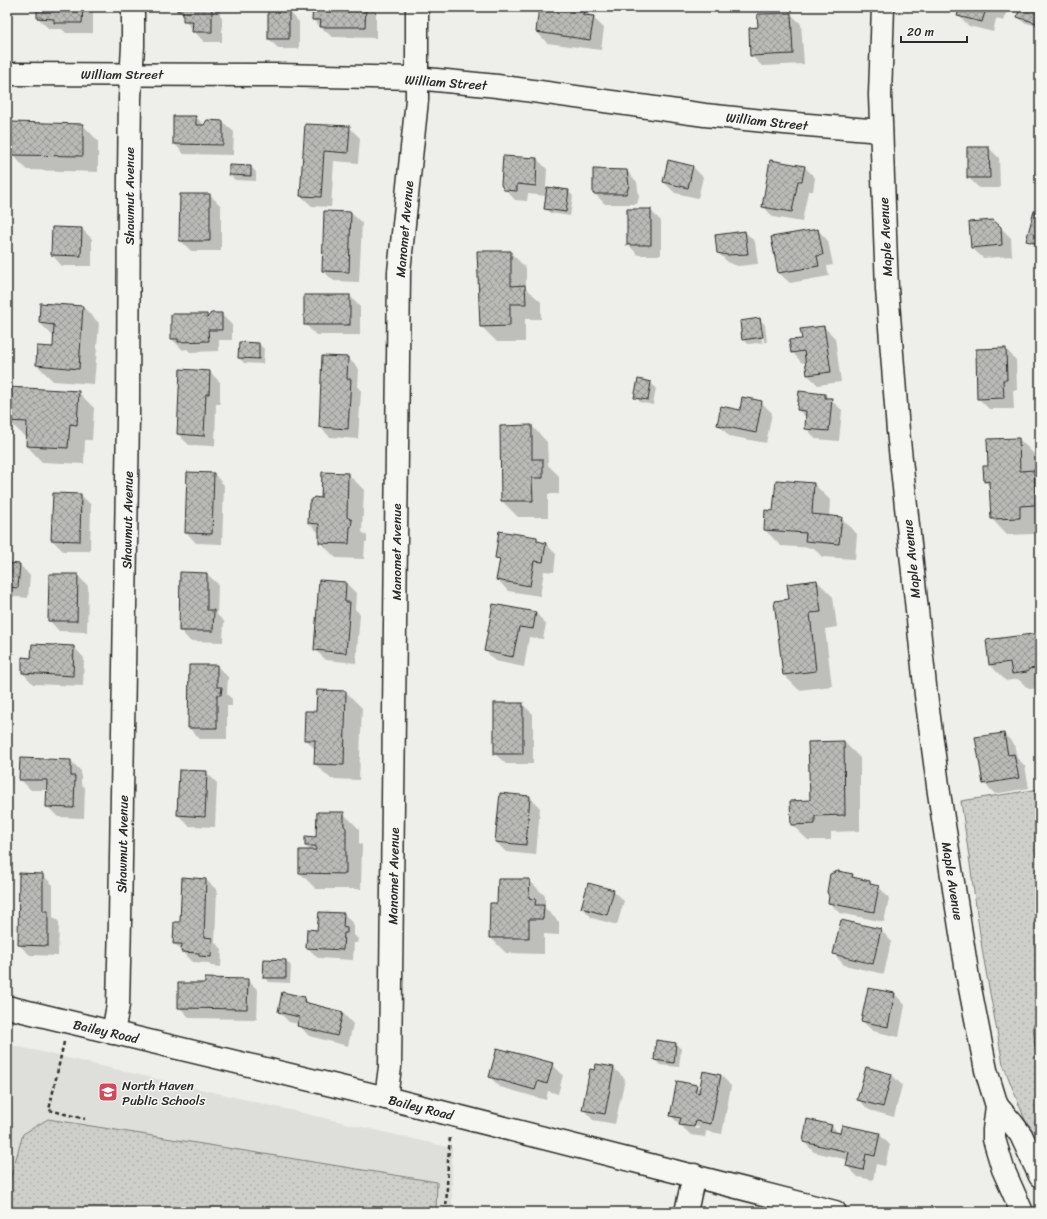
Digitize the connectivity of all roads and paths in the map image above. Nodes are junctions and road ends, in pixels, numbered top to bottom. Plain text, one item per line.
1 (133, 7) edge
2 (417, 7) edge
3 (883, 7) edge
4 (7, 74) edge
5 (131, 74) junction
6 (416, 78) junction
7 (881, 131) junction
8 (7, 1007) edge
9 (69, 1022) junction
10 (113, 1033) junction
11 (386, 1098) junction
12 (997, 1106) junction
13 (452, 1115) junction
14 (85, 1119) dead end
15 (694, 1176) junction
16 (1040, 1176) edge
17 (446, 1212) edge
18 (686, 1212) edge
19 (834, 1212) edge
20 (1022, 1212) edge

1 - 5 street, Shawmut Avenue
2 - 6 street, Manomet Avenue
3 - 7 street, Maple Avenue
4 - 5 street, William Street
5 - 6 street, William Street
5 - 10 street, Shawmut Avenue
6 - 7 street, William Street
6 - 11 street, Manomet Avenue
7 - 12 street, Maple Avenue
8 - 9 street, Bailey Road
9 - 10 street, Bailey Road
9 - 14 path
10 - 11 street, Bailey Road
11 - 13 street, Bailey Road
12 - 16 street, Maple Avenue
12 - 20 street, Maple Avenue
13 - 15 street, Bailey Road
13 - 17 path
15 - 18 street
15 - 19 street, Bailey Road

